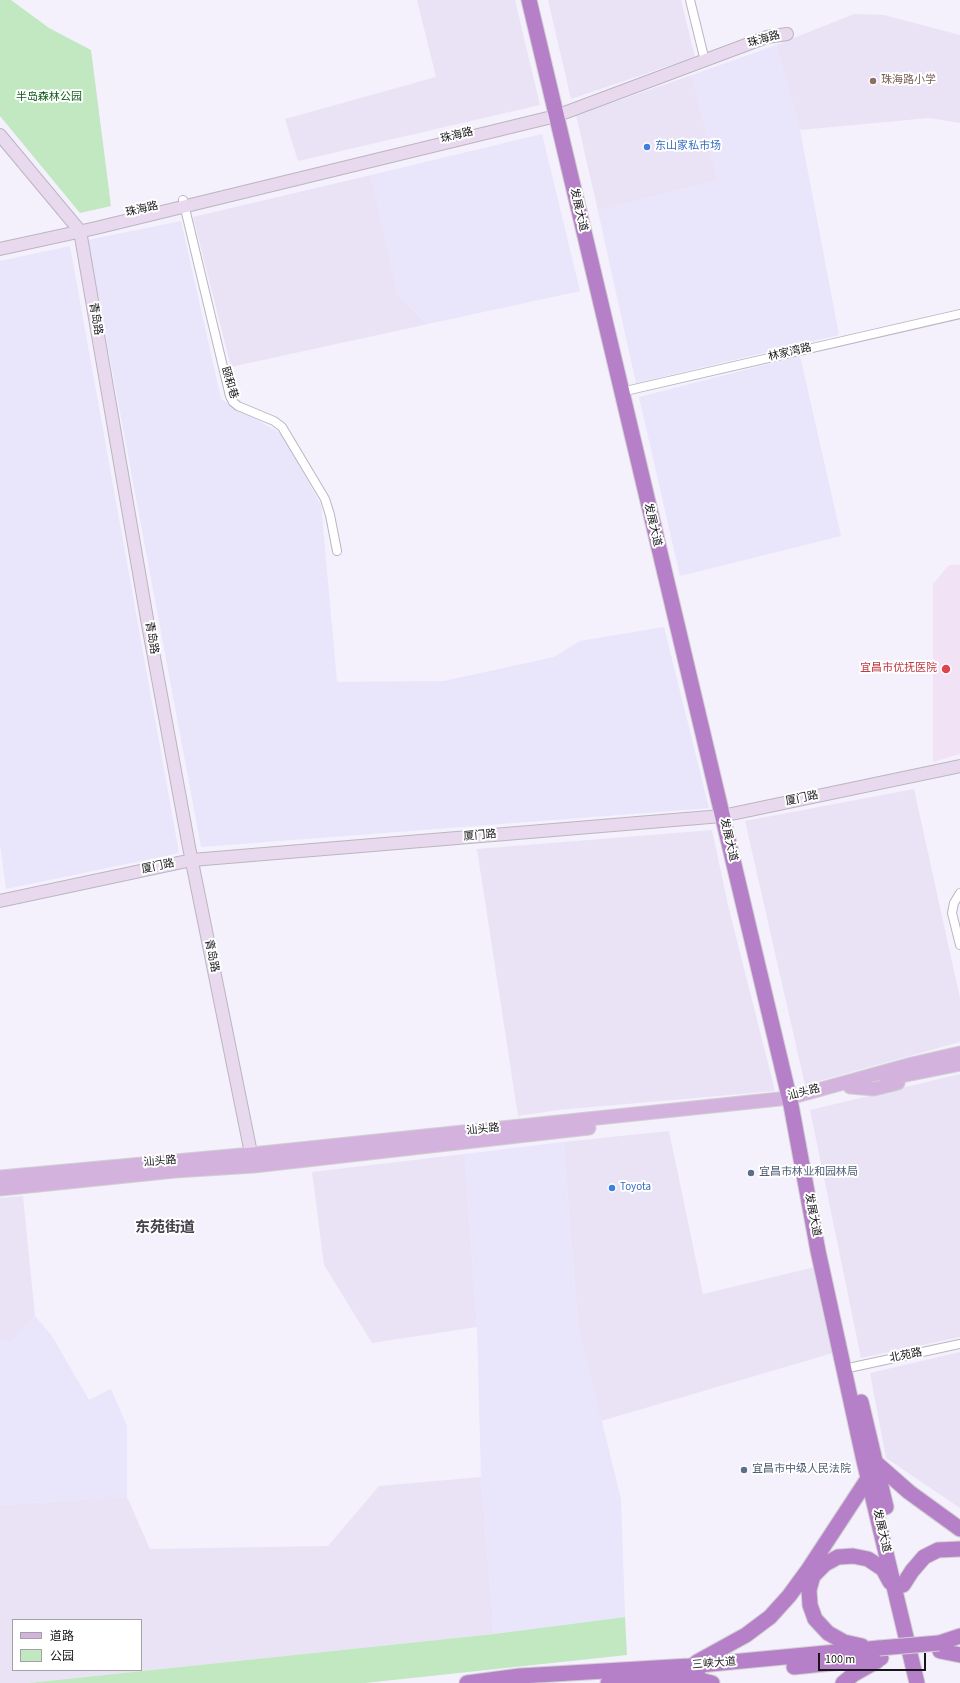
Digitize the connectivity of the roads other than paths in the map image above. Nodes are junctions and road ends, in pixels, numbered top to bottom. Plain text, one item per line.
1 (529, 0) edge
2 (537, 0) edge
3 (690, 0) edge
4 (704, 60) junction
5 (560, 113) junction
6 (0, 135) edge
7 (183, 203) junction
8 (77, 228) junction
9 (0, 241) edge
10 (0, 249) edge
11 (960, 314) edge
12 (625, 392) junction
13 (337, 552) dead end
14 (960, 766) edge
15 (726, 815) junction
16 (192, 860) junction
17 (960, 893) edge
18 (0, 901) edge
19 (960, 944) edge
20 (960, 1053) edge
21 (960, 1064) edge
22 (960, 1071) edge
23 (850, 1087) junction
24 (795, 1100) junction
25 (253, 1160) junction
26 (0, 1177) edge
27 (0, 1189) edge
28 (960, 1344) edge
29 (853, 1367) junction
30 (876, 1463) junction
31 (868, 1477) junction
32 (960, 1529) edge
33 (960, 1549) edge
34 (899, 1588) junction
35 (960, 1636) edge
36 (960, 1641) edge
37 (940, 1647) junction
38 (960, 1650) edge
39 (878, 1652) junction
40 (960, 1655) edge
41 (688, 1671) junction
42 (467, 1683) edge
43 (608, 1683) edge
44 (712, 1683) edge
45 (843, 1683) edge
46 (917, 1683) edge
47 (925, 1683) edge

1 - 5 highway, 发展大道
2 - 5 highway, 发展大道
3 - 4 street
4 - 4 street, 珠海路
4 - 5 street, 珠海路
5 - 7 street, 珠海路
5 - 12 highway, 发展大道
6 - 8 street
7 - 8 street, 珠海路
7 - 13 street, 颐和巷
8 - 9 street, 珠海路
8 - 10 street, 珠海路
8 - 16 street, 青岛路
11 - 12 street, 林家湾路
12 - 15 highway, 发展大道
14 - 15 street, 厦门路
15 - 16 street, 厦门路
15 - 24 highway, 发展大道
16 - 18 street, 厦门路
16 - 25 street, 青岛路
17 - 19 street
20 - 24 main road, 汕头路
21 - 23 main road, 汕头路
22 - 23 main road
23 - 24 main road, 汕头路
24 - 25 main road, 汕头路
24 - 29 highway, 发展大道
24 - 31 highway, 发展大道
25 - 26 main road, 汕头路
25 - 27 main road, 汕头路
28 - 29 street, 北苑路
29 - 30 highway, 发展大道
30 - 32 highway
30 - 34 highway, 发展大道
31 - 34 highway, 发展大道
31 - 41 highway
33 - 34 highway
34 - 39 highway
34 - 46 highway, 发展大道
34 - 47 highway, 发展大道
35 - 37 highway
36 - 37 highway, 三峡大道
37 - 38 highway, 三峡大道
37 - 39 highway, 三峡大道
37 - 40 highway
39 - 41 highway, 三峡大道
39 - 45 highway
41 - 42 highway, 三峡大道
41 - 43 highway, 三峡大道
41 - 44 highway

